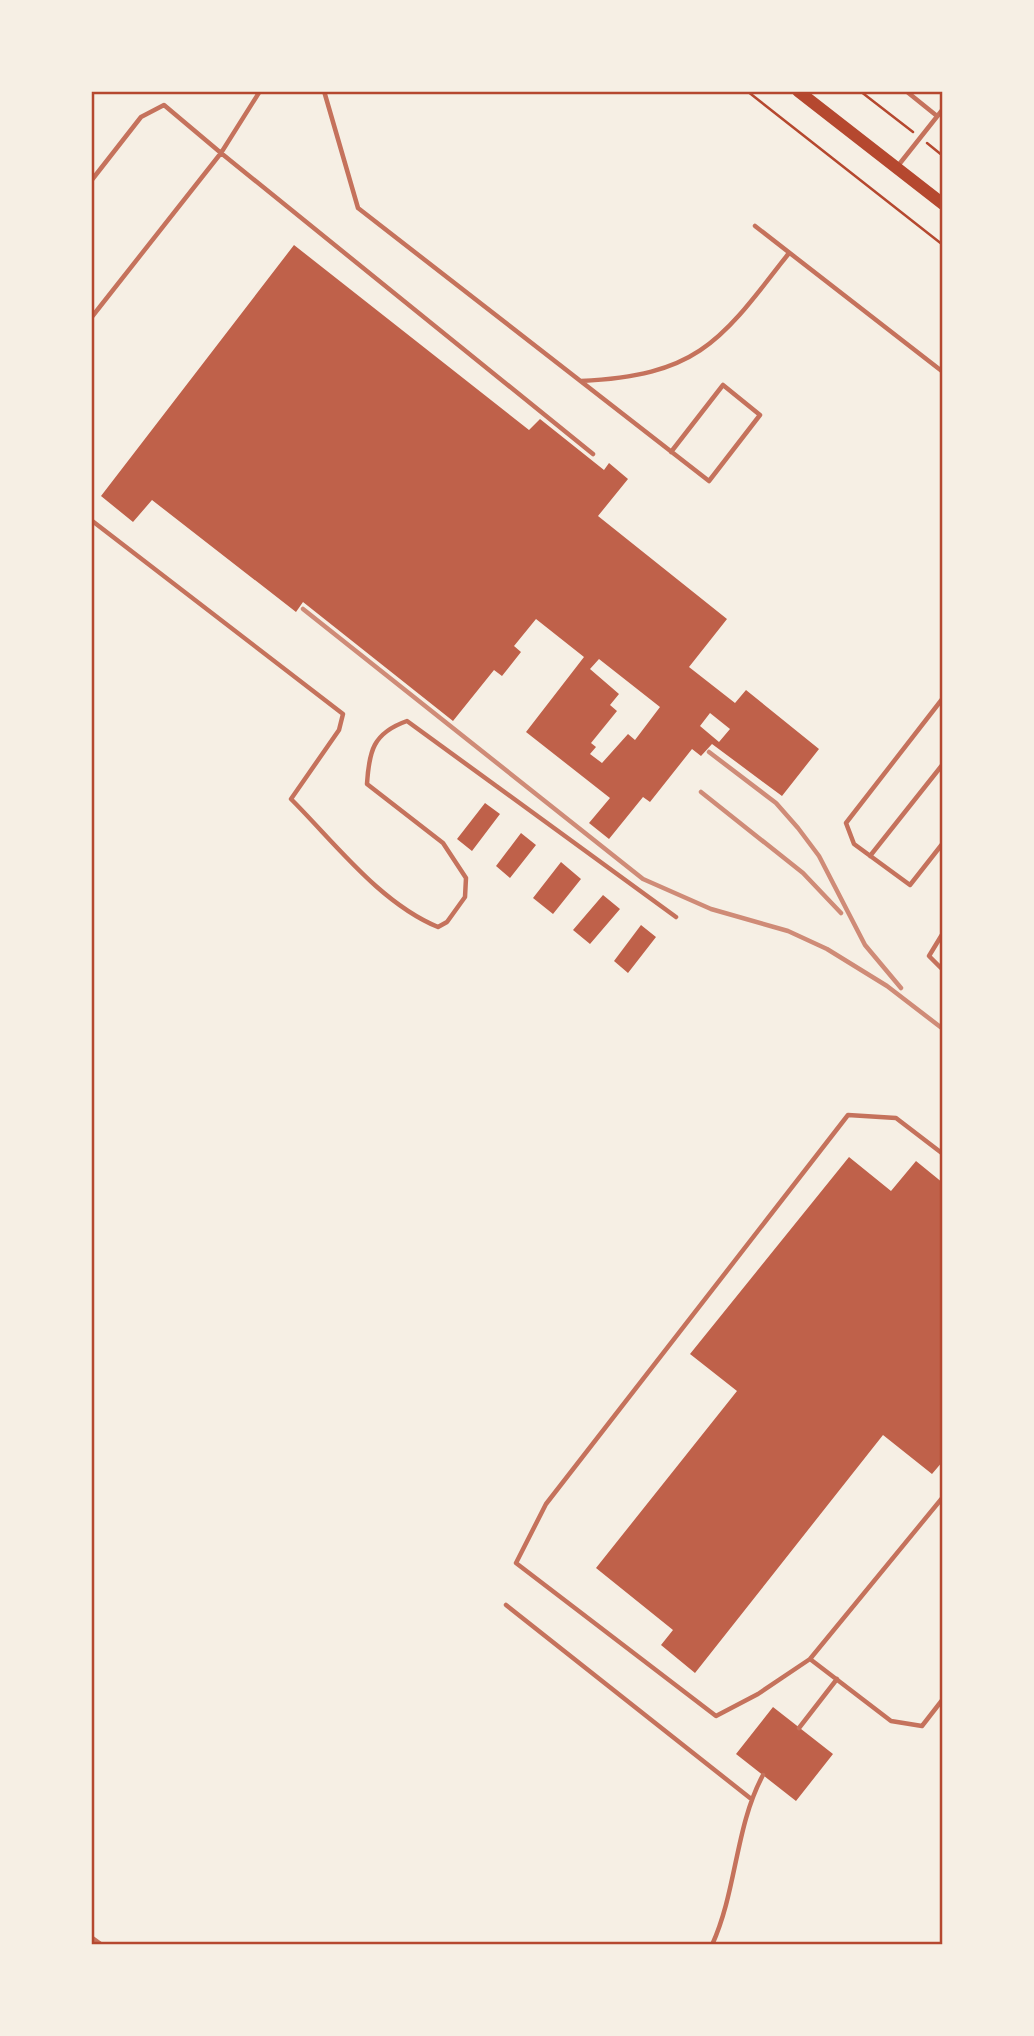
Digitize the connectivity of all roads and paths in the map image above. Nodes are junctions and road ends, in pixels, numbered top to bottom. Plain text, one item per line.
1 (260, 91) edge
2 (324, 91) edge
3 (747, 91) edge
4 (798, 91) edge
5 (860, 91) edge
6 (906, 91) edge
7 (943, 109) edge
8 (937, 117) junction
9 (919, 137) junction
10 (221, 153) junction
11 (943, 156) edge
12 (896, 168) junction
13 (91, 181) edge
14 (943, 204) edge
15 (755, 226) dead end
16 (943, 245) edge
17 (789, 253) junction
18 (91, 318) edge
19 (943, 372) edge
20 (580, 381) junction
21 (671, 452) junction
22 (593, 454) dead end
23 (91, 520) edge
24 (943, 698) edge
25 (943, 764) edge
26 (943, 843) edge
27 (870, 856) junction
28 (676, 917) dead end
29 (943, 933) edge
30 (943, 970) edge
31 (943, 1154) edge
32 (943, 1497) edge
33 (506, 1605) dead end
34 (810, 1658) junction
35 (837, 1679) junction
36 (943, 1699) edge
37 (799, 1728) dead end
38 (763, 1775) dead end
39 (750, 1798) junction
40 (91, 1937) edge
41 (102, 1945) edge
42 (712, 1945) edge

1 - 10 lane
2 - 20 lane
3 - 16 path
4 - 12 main road
5 - 9 path
6 - 8 lane
7 - 8 lane
8 - 9 lane
9 - 11 path
9 - 12 lane
10 - 13 lane
10 - 18 lane
10 - 22 lane
12 - 14 main road
15 - 17 lane
17 - 19 lane
17 - 20 lane
20 - 21 lane
21 - 21 lane
23 - 28 lane
24 - 27 lane
25 - 27 lane
26 - 27 lane
29 - 30 lane
31 - 34 lane
32 - 34 lane
33 - 39 lane
34 - 35 lane
35 - 36 lane
35 - 37 lane
38 - 39 lane
39 - 42 lane
40 - 41 lane

